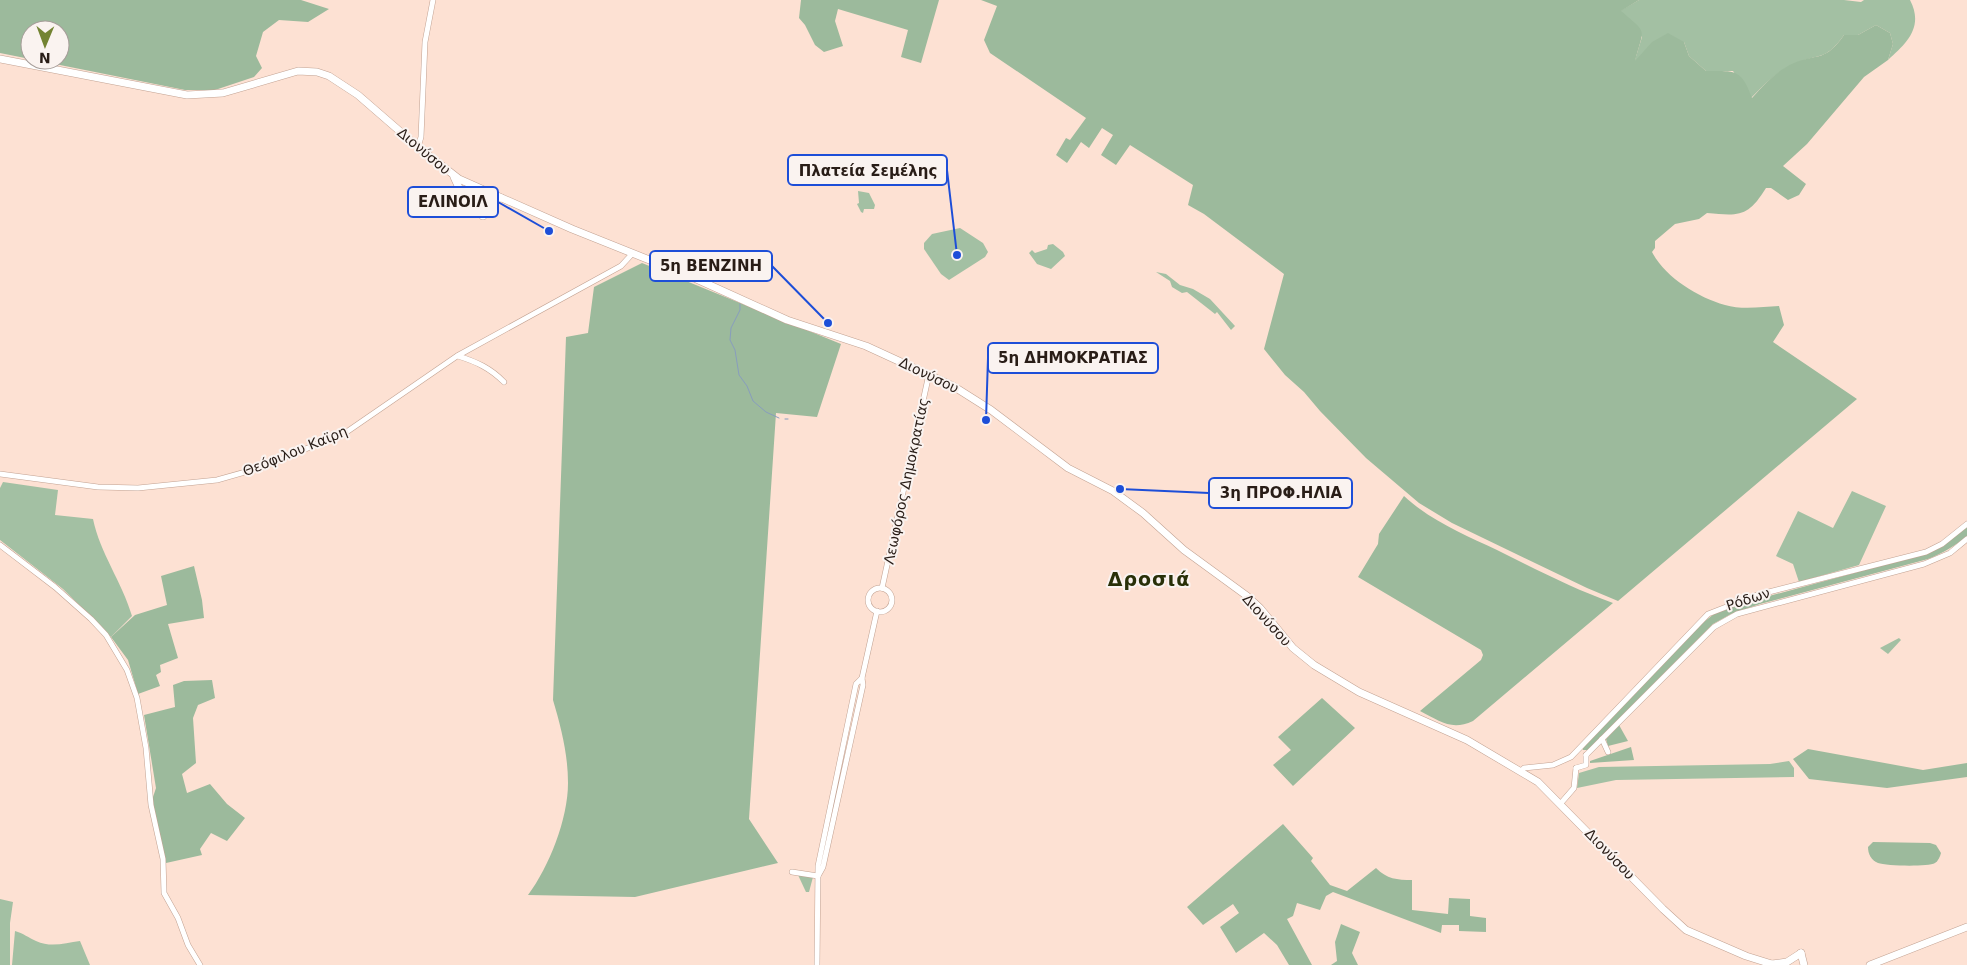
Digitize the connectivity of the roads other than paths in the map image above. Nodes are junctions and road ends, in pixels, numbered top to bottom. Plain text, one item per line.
1 (433, 0) edge
2 (0, 59) edge
3 (418, 147) junction
4 (454, 177) junction
5 (461, 192) dead end
6 (501, 198) junction
7 (483, 216) dead end
8 (632, 254) junction
9 (457, 356) junction
10 (929, 374) junction
11 (504, 382) dead end
12 (0, 474) edge
13 (1967, 524) edge
14 (1967, 540) edge
15 (0, 545) edge
16 (882, 588) junction
17 (877, 611) junction
18 (1602, 739) junction
19 (1576, 752) junction
20 (1608, 752) dead end
21 (1586, 755) junction
22 (1571, 757) junction
23 (1576, 768) junction
24 (1521, 771) junction
25 (1561, 803) junction
26 (792, 872) dead end
27 (818, 876) junction
28 (1967, 927) edge
29 (1759, 963) edge
30 (1773, 964) edge
31 (200, 965) edge
32 (817, 965) edge
33 (1804, 965) edge
34 (1870, 965) edge

1 - 3 street
2 - 3 main road, Διονύσου
3 - 4 main road, Διονύσου
4 - 5 main road
4 - 6 main road, Διονύσου
6 - 7 main road
6 - 8 main road, Διονύσου
8 - 9 street, Θεόφιλου Καϊρη
8 - 10 main road, Διονύσου
9 - 11 street
9 - 12 street, Θεόφιλου Καϊρη
10 - 16 street, Λεωφόρος Δημοκρατίας
10 - 24 main road, Διονύσου
13 - 19 street, Ρόδων
14 - 18 street, Ρόδων
15 - 31 street
16 - 17 street
16 - 17 street
17 - 27 street
18 - 20 street
18 - 21 street, Ρόδων
19 - 21 street
19 - 22 street
21 - 23 street
22 - 23 street
22 - 24 street
23 - 25 street
24 - 25 main road, Διονύσου
25 - 29 main road, Διονύσου
26 - 27 street
27 - 32 street
28 - 34 main road
29 - 30 main road
30 - 33 main road

